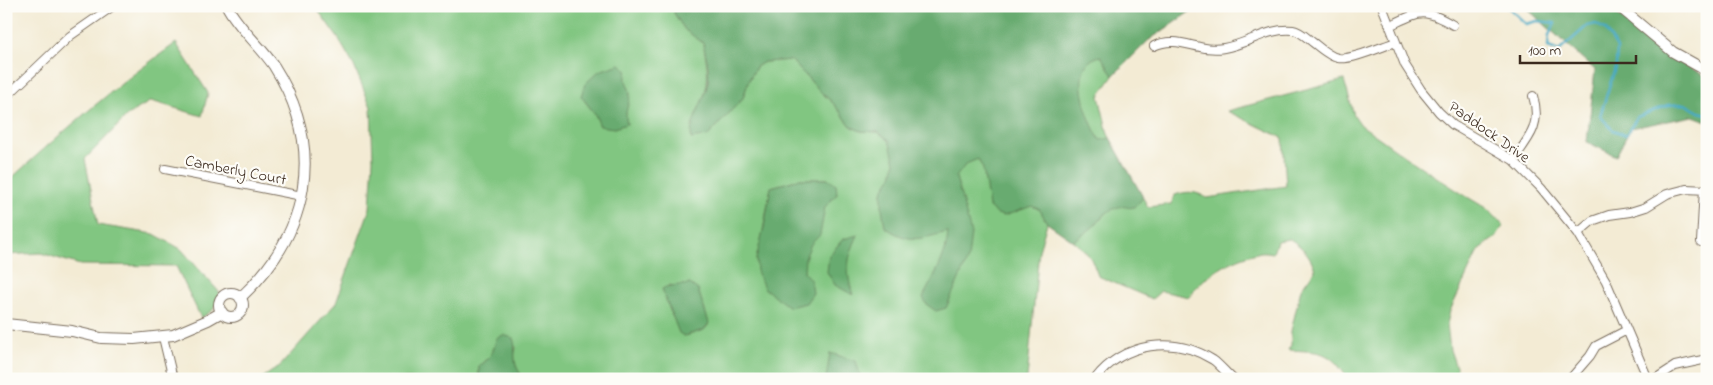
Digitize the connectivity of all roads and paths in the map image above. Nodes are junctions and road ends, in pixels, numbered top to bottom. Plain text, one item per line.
1 (113, 6) edge
2 (227, 6) edge
3 (1382, 6) edge
4 (1616, 6) edge
5 (1391, 25) junction
6 (1453, 25) dead end
7 (1396, 42) junction
8 (1154, 46) dead end
9 (1707, 71) edge
10 (1533, 96) dead end
11 (6, 97) edge
12 (1512, 160) junction
13 (165, 169) dead end
14 (1705, 189) edge
15 (302, 196) junction
16 (1578, 232) junction
17 (1700, 242) dead end
18 (240, 298) junction
19 (222, 312) junction
20 (6, 324) edge
21 (1627, 330) junction
22 (164, 337) junction
23 (1707, 358) edge
24 (173, 379) edge
25 (1095, 379) edge
26 (1233, 379) edge
27 (1570, 379) edge
28 (1648, 379) edge
29 (1655, 379) edge

1 - 11 street
2 - 15 street
3 - 5 street, Paddock Drive
4 - 9 street
5 - 6 street
5 - 7 street, Paddock Drive
7 - 8 street
7 - 12 street, Paddock Drive
10 - 12 street
12 - 16 street, Paddock Drive
13 - 15 street, Camberly Court
14 - 16 street
14 - 17 street
15 - 18 street
16 - 21 street, Paddock Drive
18 - 19 street
18 - 19 street
19 - 22 street
20 - 22 street
21 - 27 street
21 - 28 street, Paddock Drive
22 - 24 street
23 - 29 street
25 - 26 street

